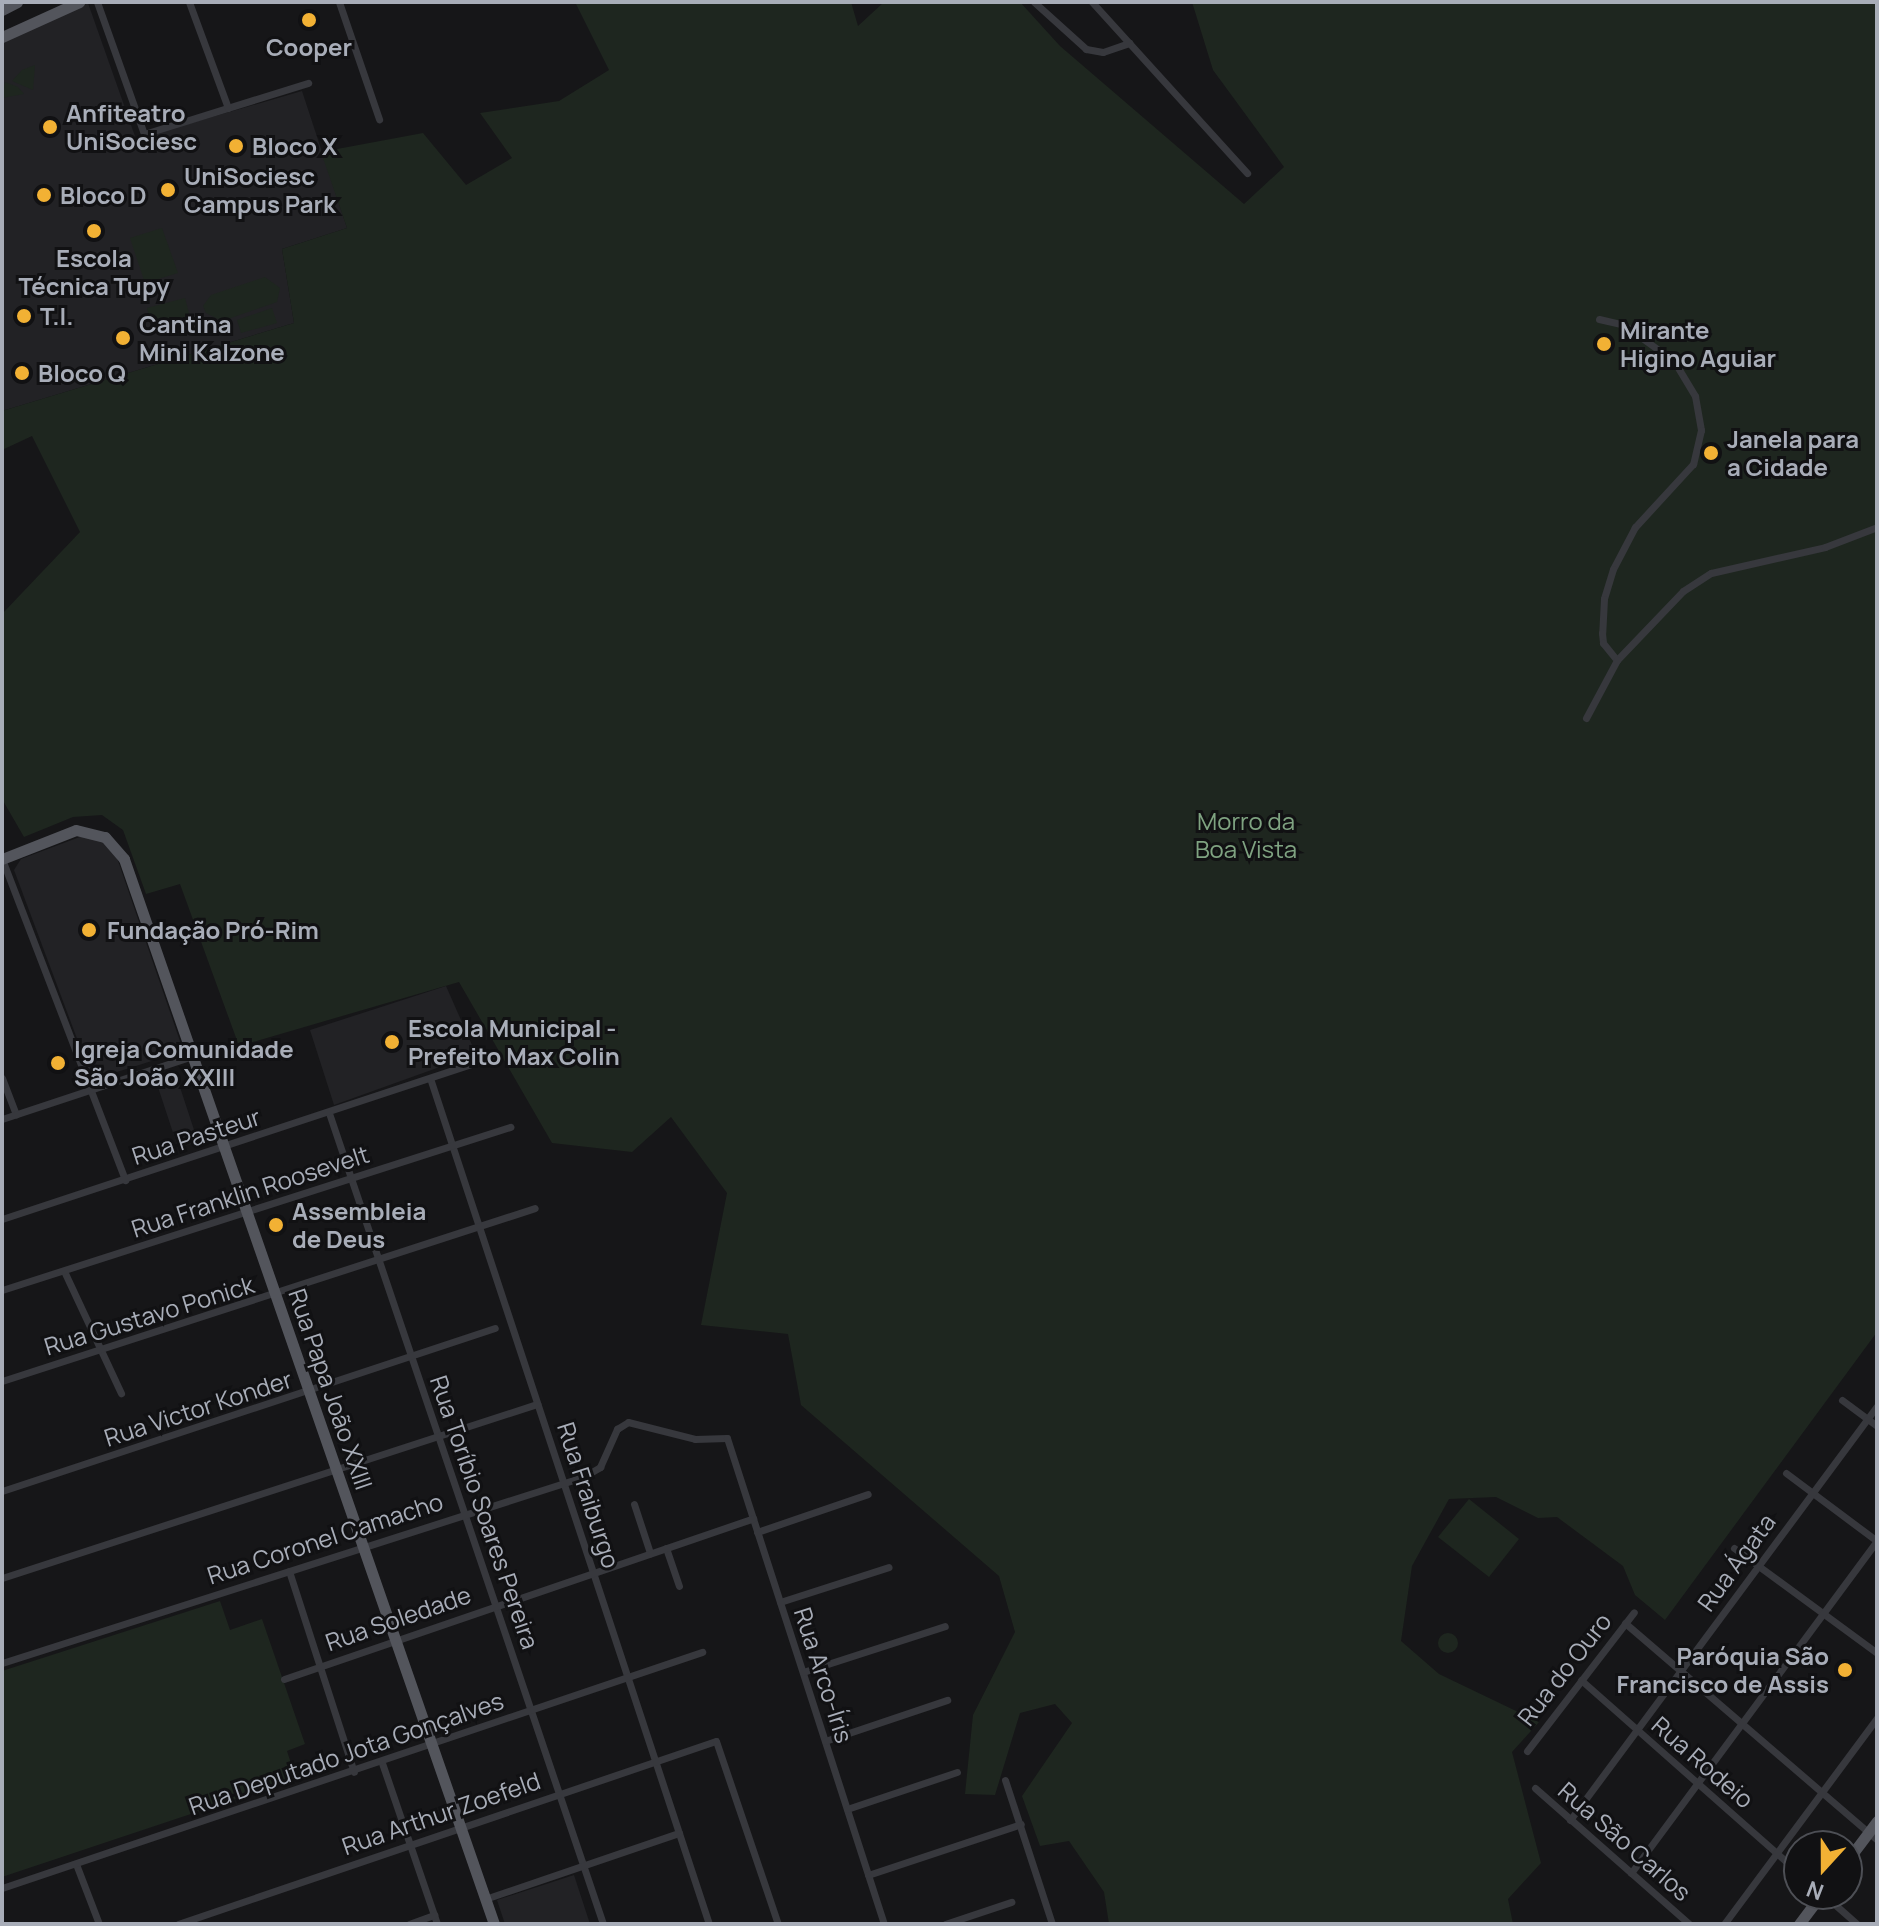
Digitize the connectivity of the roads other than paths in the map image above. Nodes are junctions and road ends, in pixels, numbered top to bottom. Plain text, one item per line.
1 (17, 2) edge
2 (79, 2) edge
3 (97, 2) edge
4 (189, 2) edge
5 (339, 2) edge
6 (1034, 2) edge
7 (1092, 2) edge
8 (2, 10) edge
9 (2, 37) edge
10 (1129, 43) junction
11 (308, 83) dead end
12 (228, 108) junction
13 (379, 119) dead end
14 (1247, 173) dead end
15 (1599, 319) dead end
16 (1877, 527) edge
17 (1617, 660) junction
18 (1586, 718) dead end
19 (2, 859) edge
20 (193, 1056) junction
21 (492, 1057) dead end
22 (2, 1078) edge
23 (430, 1078) junction
24 (90, 1090) junction
25 (329, 1113) junction
26 (16, 1114) junction
27 (2, 1119) edge
28 (510, 1127) dead end
29 (452, 1146) junction
30 (225, 1149) junction
31 (125, 1180) junction
32 (352, 1180) junction
33 (535, 1208) dead end
34 (248, 1215) junction
35 (2, 1219) edge
36 (479, 1227) junction
37 (379, 1261) junction
38 (64, 1271) junction
39 (2, 1290) edge
40 (276, 1296) junction
41 (495, 1328) dead end
42 (101, 1351) junction
43 (412, 1357) junction
44 (2, 1381) edge
45 (121, 1393) dead end
46 (309, 1393) junction
47 (1842, 1400) dead end
48 (537, 1404) junction
49 (1877, 1406) edge
50 (1867, 1419) junction
51 (1877, 1426) edge
52 (439, 1437) junction
53 (727, 1438) joint
54 (337, 1471) junction
55 (1786, 1473) dead end
56 (564, 1483) junction
57 (2, 1491) edge
58 (1813, 1493) junction
59 (868, 1494) dead end
60 (634, 1504) dead end
61 (465, 1515) junction
62 (753, 1518) junction
63 (757, 1532) junction
64 (1877, 1541) edge
65 (363, 1547) junction
66 (666, 1548) junction
67 (1734, 1548) dead end
68 (650, 1553) junction
69 (1758, 1566) junction
70 (889, 1567) dead end
71 (289, 1571) junction
72 (593, 1573) junction
73 (2, 1578) edge
74 (679, 1586) dead end
75 (780, 1602) junction
76 (496, 1606) junction
77 (1634, 1612) dead end
78 (1823, 1614) junction
79 (1625, 1623) junction
80 (945, 1626) dead end
81 (396, 1640) junction
82 (702, 1652) dead end
83 (1877, 1653) edge
84 (2, 1663) edge
85 (320, 1666) junction
86 (1681, 1671) junction
87 (803, 1672) junction
88 (628, 1678) junction
89 (284, 1679) dead end
90 (1581, 1680) junction
91 (947, 1700) dead end
92 (531, 1711) junction
93 (1877, 1718) edge
94 (1742, 1724) junction
95 (1637, 1730) junction
96 (825, 1741) junction
97 (432, 1745) junction
98 (1527, 1751) dead end
99 (656, 1761) junction
100 (382, 1763) junction
101 (354, 1772) junction
102 (957, 1772) dead end
103 (1005, 1780) dead end
104 (1698, 1783) junction
105 (1535, 1788) dead end
106 (1822, 1792) junction
107 (559, 1794) junction
108 (847, 1809) junction
109 (1570, 1820) junction
110 (1877, 1821) edge
111 (1021, 1824) junction
112 (461, 1828) junction
113 (679, 1833) junction
114 (1873, 1836) edge
115 (410, 1845) junction
116 (1777, 1853) junction
117 (1783, 1858) edge
118 (76, 1864) junction
119 (583, 1866) junction
120 (1631, 1873) junction
121 (868, 1875) junction
122 (2, 1888) edge
123 (485, 1899) junction
124 (1011, 1902) dead end
125 (1841, 1910) edge
126 (436, 1920) edge
127 (99, 1924) edge
128 (178, 1924) edge
129 (409, 1924) edge
130 (494, 1924) edge
131 (603, 1924) edge
132 (709, 1924) edge
133 (778, 1924) edge
134 (884, 1924) edge
135 (945, 1924) edge
136 (1052, 1924) edge
137 (1689, 1924) edge
138 (1724, 1924) edge
139 (1857, 1924) edge

1 - 8 main road
2 - 9 main road
3 - 12 street
4 - 12 street
5 - 13 street
6 - 10 street
7 - 10 street
10 - 14 street
11 - 12 street
15 - 17 street
16 - 17 street
17 - 18 street
19 - 20 main road, Rua Papa João XXIII
19 - 24 street
20 - 24 street
20 - 30 main road, Rua Papa João XXIII
21 - 23 street, Rua Pasteur
22 - 26 street
23 - 25 street, Rua Pasteur
23 - 29 street, Rua Fraiburgo
24 - 26 street
24 - 31 street
25 - 30 street, Rua Pasteur
25 - 32 street, Rua Toríbio Soares Pereira
26 - 27 street
28 - 29 street, Rua Franklin Roosevelt
29 - 32 street, Rua Franklin Roosevelt
29 - 36 street, Rua Fraiburgo
30 - 31 street, Rua Pasteur
30 - 34 main road, Rua Papa João XXIII
31 - 35 street, Rua Pasteur
32 - 34 street, Rua Franklin Roosevelt
32 - 37 street, Rua Toríbio Soares Pereira
33 - 36 street, Rua Gustavo Ponick
34 - 38 street, Rua Franklin Roosevelt
34 - 40 main road, Rua Papa João XXIII
36 - 37 street, Rua Gustavo Ponick
36 - 48 street, Rua Fraiburgo
37 - 40 street, Rua Gustavo Ponick
37 - 43 street, Rua Toríbio Soares Pereira
38 - 39 street, Rua Franklin Roosevelt
38 - 42 street
40 - 42 street, Rua Gustavo Ponick
40 - 46 main road, Rua Papa João XXIII
41 - 43 street, Rua Victor Konder
42 - 44 street, Rua Gustavo Ponick
42 - 45 street
43 - 46 street, Rua Victor Konder
43 - 52 street, Rua Toríbio Soares Pereira
46 - 54 main road, Rua Papa João XXIII
46 - 57 street, Rua Victor Konder
47 - 50 street
48 - 52 street
48 - 56 street, Rua Fraiburgo
49 - 50 street, Rua Ágata
50 - 51 street
50 - 58 street, Rua Ágata
52 - 54 street
52 - 61 street, Rua Toríbio Soares Pereira
53 - 56 street, Rua Coronel Camacho
53 - 62 street, Rua Arco-Íris
54 - 65 main road, Rua Papa João XXIII
54 - 73 street
55 - 58 street
56 - 61 street, Rua Coronel Camacho
56 - 72 street, Rua Fraiburgo
58 - 64 street
58 - 69 street, Rua Ágata
59 - 63 street
60 - 68 street
61 - 65 street, Rua Coronel Camacho
61 - 76 street, Rua Toríbio Soares Pereira
62 - 63 street, Rua Arco-Íris
62 - 66 street, Rua Soledade
63 - 75 street, Rua Arco-Íris
64 - 78 street
65 - 71 street, Rua Coronel Camacho
65 - 81 main road, Rua Papa João XXIII
66 - 68 street, Rua Soledade
66 - 74 street
67 - 69 street
68 - 72 street, Rua Soledade
69 - 78 street
69 - 86 street, Rua Ágata
70 - 75 street
71 - 84 street, Rua Coronel Camacho
71 - 85 street
72 - 76 street, Rua Soledade
72 - 88 street, Rua Fraiburgo
75 - 87 street, Rua Arco-Íris
76 - 81 street, Rua Soledade
76 - 92 street, Rua Toríbio Soares Pereira
77 - 79 street, Rua do Ouro
78 - 83 street
78 - 94 street
79 - 86 street
79 - 90 street, Rua do Ouro
80 - 87 street
81 - 85 street, Rua Soledade
81 - 97 main road, Rua Papa João XXIII
82 - 88 street, Rua Deputado Jota Gonçalves
85 - 89 street, Rua Soledade
85 - 101 street
86 - 94 street
86 - 95 street, Rua Ágata
87 - 96 street, Rua Arco-Íris
88 - 92 street, Rua Deputado Jota Gonçalves
88 - 99 street, Rua Fraiburgo
90 - 95 street, Rua Rodeio
90 - 98 street, Rua do Ouro
91 - 96 street
92 - 97 street, Rua Deputado Jota Gonçalves
92 - 107 street, Rua Toríbio Soares Pereira
93 - 106 street
94 - 104 street
94 - 106 street
95 - 104 street, Rua Rodeio
95 - 109 street, Rua Ágata
96 - 108 street, Rua Arco-Íris
97 - 100 street, Rua Deputado Jota Gonçalves
97 - 112 main road, Rua Papa João XXIII
99 - 107 street, Rua Arthur Zoefeld
99 - 113 street, Rua Fraiburgo
99 - 133 street, Rua Arthur Zoefeld
100 - 101 street, Rua Deputado Jota Gonçalves
100 - 115 street
101 - 118 street, Rua Deputado Jota Gonçalves
102 - 108 street
103 - 111 street
104 - 116 street, Rua Rodeio
104 - 120 street
105 - 109 street, Rua São Carlos
106 - 114 street
106 - 116 street
107 - 112 street, Rua Arthur Zoefeld
107 - 119 street, Rua Toríbio Soares Pereira
108 - 121 street, Rua Arco-Íris
109 - 120 street, Rua São Carlos
110 - 114 main road
111 - 121 street
111 - 136 street
112 - 115 street, Rua Arthur Zoefeld
112 - 123 main road, Rua Papa João XXIII
113 - 119 street
113 - 132 street, Rua Fraiburgo
115 - 126 street
115 - 128 street, Rua Arthur Zoefeld
116 - 117 street, Rua Rodeio
116 - 138 street
118 - 122 street, Rua Deputado Jota Gonçalves
118 - 127 street
119 - 123 street
119 - 131 street, Rua Toríbio Soares Pereira
120 - 137 street, Rua São Carlos
121 - 134 street, Rua Arco-Íris
123 - 130 main road, Rua Papa João XXIII
124 - 135 street
125 - 139 street
126 - 129 street

